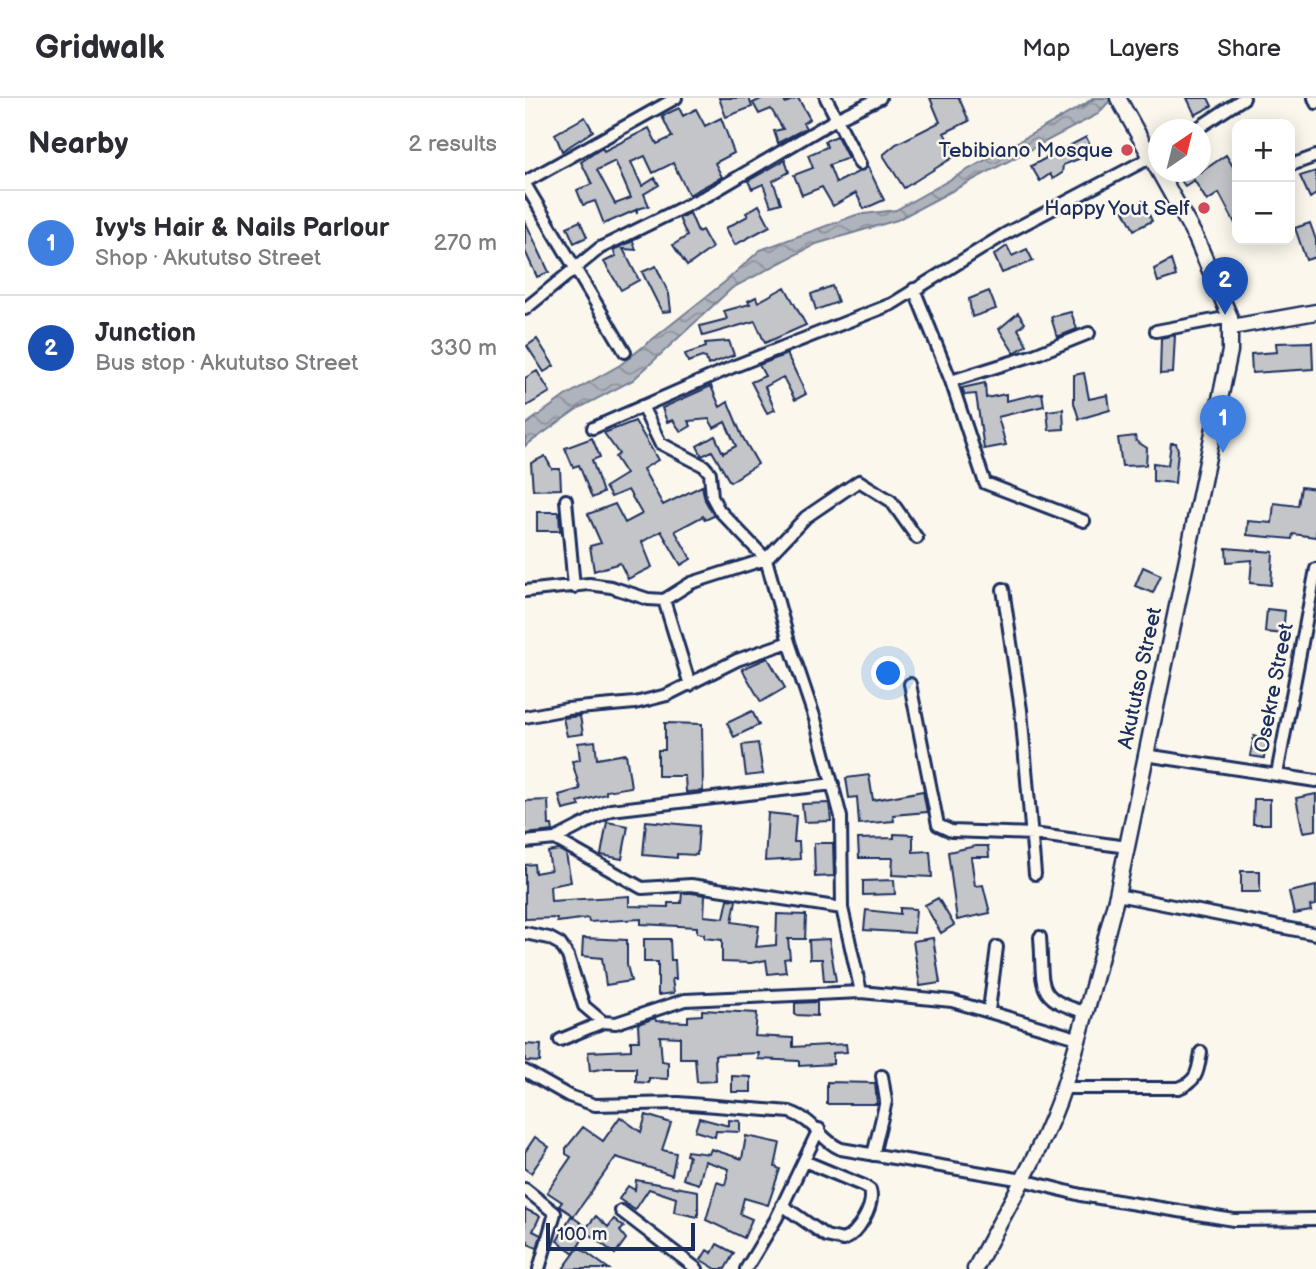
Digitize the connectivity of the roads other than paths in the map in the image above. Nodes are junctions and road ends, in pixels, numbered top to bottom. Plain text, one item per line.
1 (676, 98) edge
2 (826, 98) edge
3 (880, 98) edge
4 (1118, 98) edge
5 (1244, 98) edge
6 (838, 118) junction
7 (1211, 120) edge
8 (1148, 146) edge
9 (1316, 156) edge
10 (1148, 160) edge
11 (860, 164) dead end
12 (1295, 164) edge
13 (1168, 182) edge
14 (525, 183) edge
15 (576, 266) junction
16 (914, 289) junction
17 (525, 309) edge
18 (1316, 312) edge
19 (1231, 322) junction
20 (1156, 331) dead end
21 (1089, 332) dead end
22 (625, 352) dead end
23 (951, 381) junction
24 (642, 406) junction
25 (593, 428) dead end
26 (566, 500) dead end
27 (1084, 521) dead end
28 (917, 538) dead end
29 (766, 559) junction
30 (1316, 569) edge
31 (574, 587) junction
32 (1003, 589) dead end
33 (525, 591) edge
34 (664, 600) junction
35 (789, 642) junction
36 (910, 684) dead end
37 (690, 685) junction
38 (525, 717) edge
39 (1145, 755) junction
40 (1277, 774) junction
41 (1316, 781) edge
42 (833, 784) junction
43 (1033, 834) junction
44 (555, 839) junction
45 (525, 842) edge
46 (1126, 846) junction
47 (1035, 874) dead end
48 (1117, 895) junction
49 (842, 908) junction
50 (525, 933) edge
51 (1316, 934) edge
52 (1040, 937) dead end
53 (997, 947) dead end
54 (861, 992) junction
55 (989, 1010) junction
56 (1085, 1012) junction
57 (603, 1022) junction
58 (1077, 1038) junction
59 (560, 1040) dead end
60 (1201, 1052) dead end
61 (525, 1071) edge
62 (882, 1076) dead end
63 (1064, 1088) junction
64 (819, 1129) junction
65 (873, 1155) junction
66 (804, 1161) junction
67 (1023, 1180) junction
68 (525, 1189) edge
69 (782, 1205) junction
70 (621, 1211) dead end
71 (1316, 1219) edge
72 (539, 1269) edge
73 (697, 1269) edge
74 (746, 1269) edge
75 (975, 1269) edge

1 - 14 street
2 - 6 street
3 - 6 street
4 - 8 street
5 - 7 street
6 - 11 street
6 - 15 street
9 - 12 street
10 - 16 street
13 - 19 street
14 - 15 street
15 - 17 street
15 - 22 street
16 - 23 street
16 - 24 street
18 - 19 street
19 - 20 street
19 - 39 street, Akututso Street
21 - 23 street
23 - 27 street
24 - 25 street
24 - 29 street
26 - 31 street
28 - 29 street
29 - 34 street
29 - 35 street
30 - 40 street, Osekre Street
31 - 33 street
31 - 34 street
32 - 43 street
34 - 37 street
35 - 37 street
35 - 42 street
36 - 43 street
37 - 38 street
39 - 40 street
39 - 46 street, Akututso Street
40 - 41 street
42 - 44 street
42 - 49 street
43 - 46 street
43 - 47 street
44 - 45 street
44 - 49 street
46 - 48 street, Akututso Street
48 - 51 street
48 - 56 street, Akututso Street
49 - 54 street
50 - 57 street
52 - 56 street
53 - 55 street
54 - 55 street
54 - 57 street
55 - 58 street
56 - 58 street, Akututso Street
57 - 59 street
58 - 63 street, Akututso Street
60 - 63 street
61 - 64 street
62 - 65 street
63 - 67 street, Akututso Street
64 - 65 street
64 - 66 street
65 - 67 street
66 - 69 street
66 - 69 street
67 - 71 street
67 - 75 street, Akututso Street
68 - 72 street
69 - 74 street
70 - 73 street

